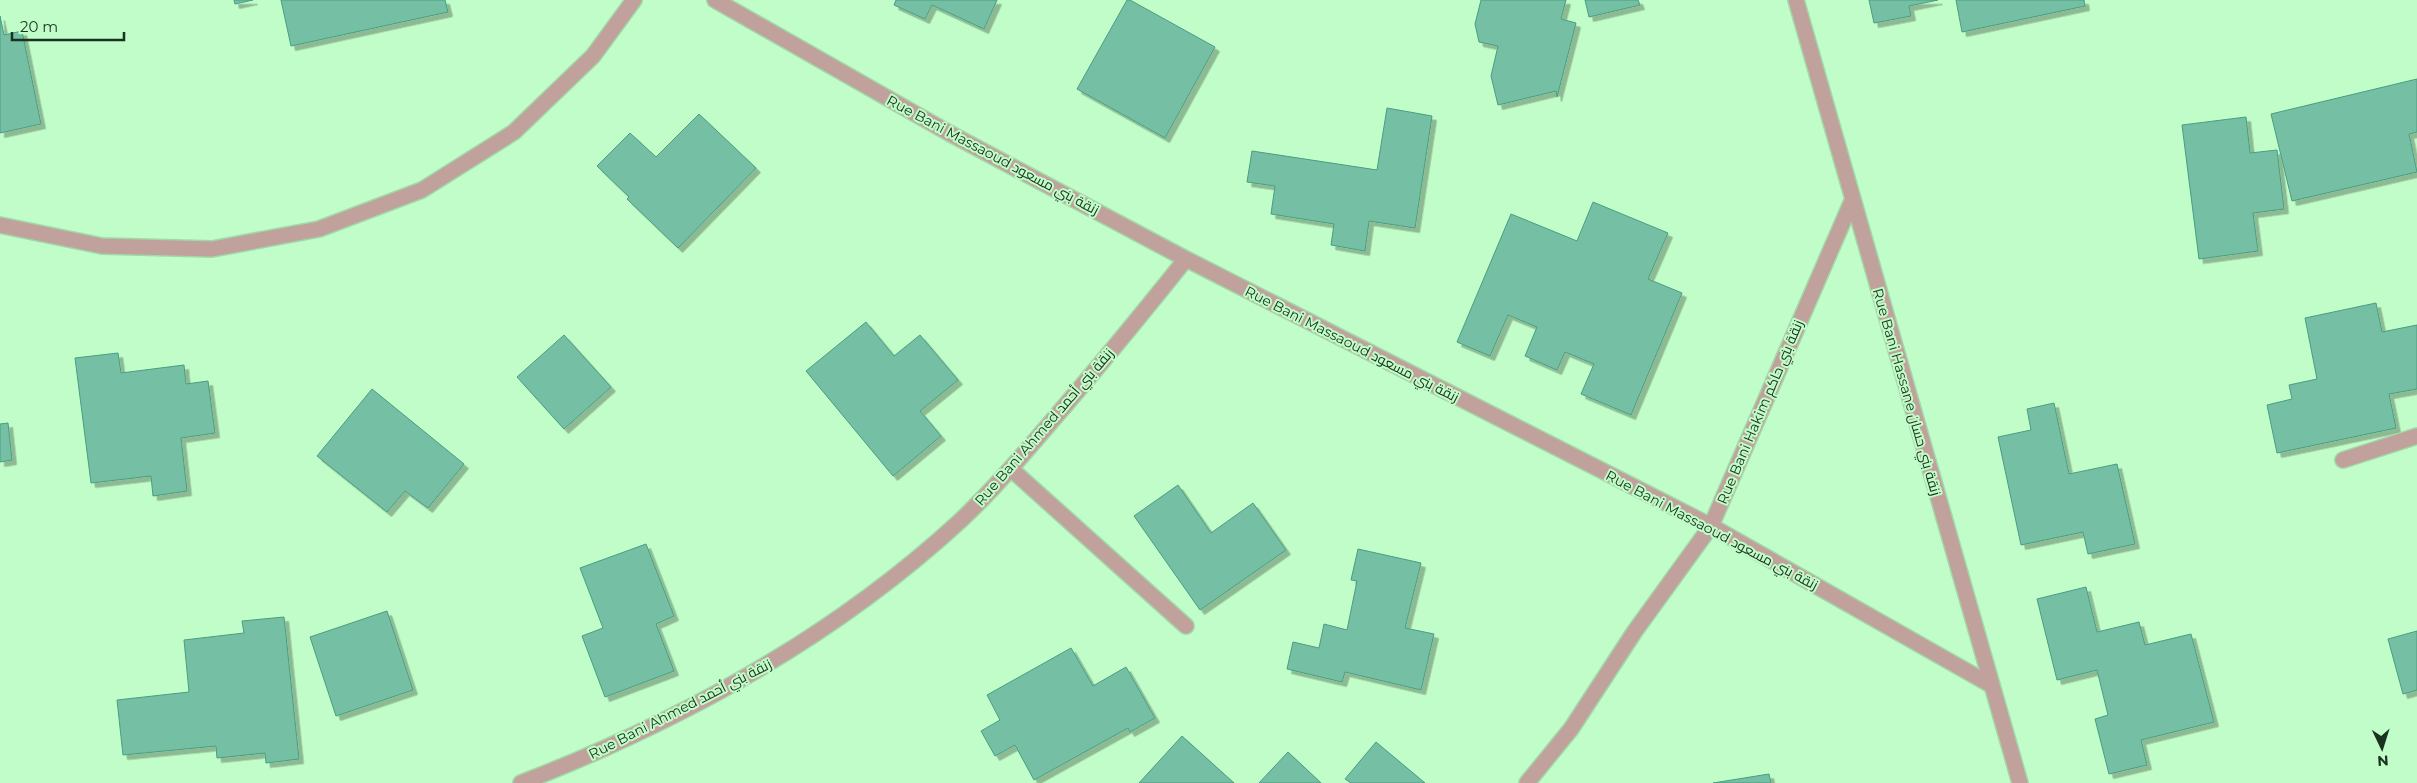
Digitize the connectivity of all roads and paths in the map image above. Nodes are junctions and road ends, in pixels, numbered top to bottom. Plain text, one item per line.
1 (634, 0) edge
2 (714, 0) edge
3 (1796, 0) edge
4 (1852, 201) junction
5 (0, 225) edge
6 (1186, 259) junction
7 (2417, 436) edge
8 (2343, 460) dead end
9 (1011, 469) junction
10 (1711, 526) junction
11 (1186, 626) dead end
12 (1991, 685) junction
13 (521, 783) edge
14 (1527, 783) edge
15 (2020, 783) edge

1 - 5 street
2 - 6 street, Rue Bani Massaoud زنقة بني مسعود
3 - 4 street, Rue Bani Hassane زنقة بني حسان
4 - 10 street, Rue Bani Hakim زنقة بني حاكم
4 - 12 street, Rue Bani Hassane زنقة بني حسان
6 - 9 street, Rue Bani Ahmed زنقة بني أحمد
6 - 10 street, Rue Bani Massaoud زنقة بني مسعود
7 - 8 street
9 - 11 street
9 - 13 street, Rue Bani Ahmed زنقة بني أحمد
10 - 12 street, Rue Bani Massaoud زنقة بني مسعود
10 - 14 street, Rue Bani Hakim زنقة بني حاكم
12 - 15 street, Rue Bani Hassane زنقة بني حسان

